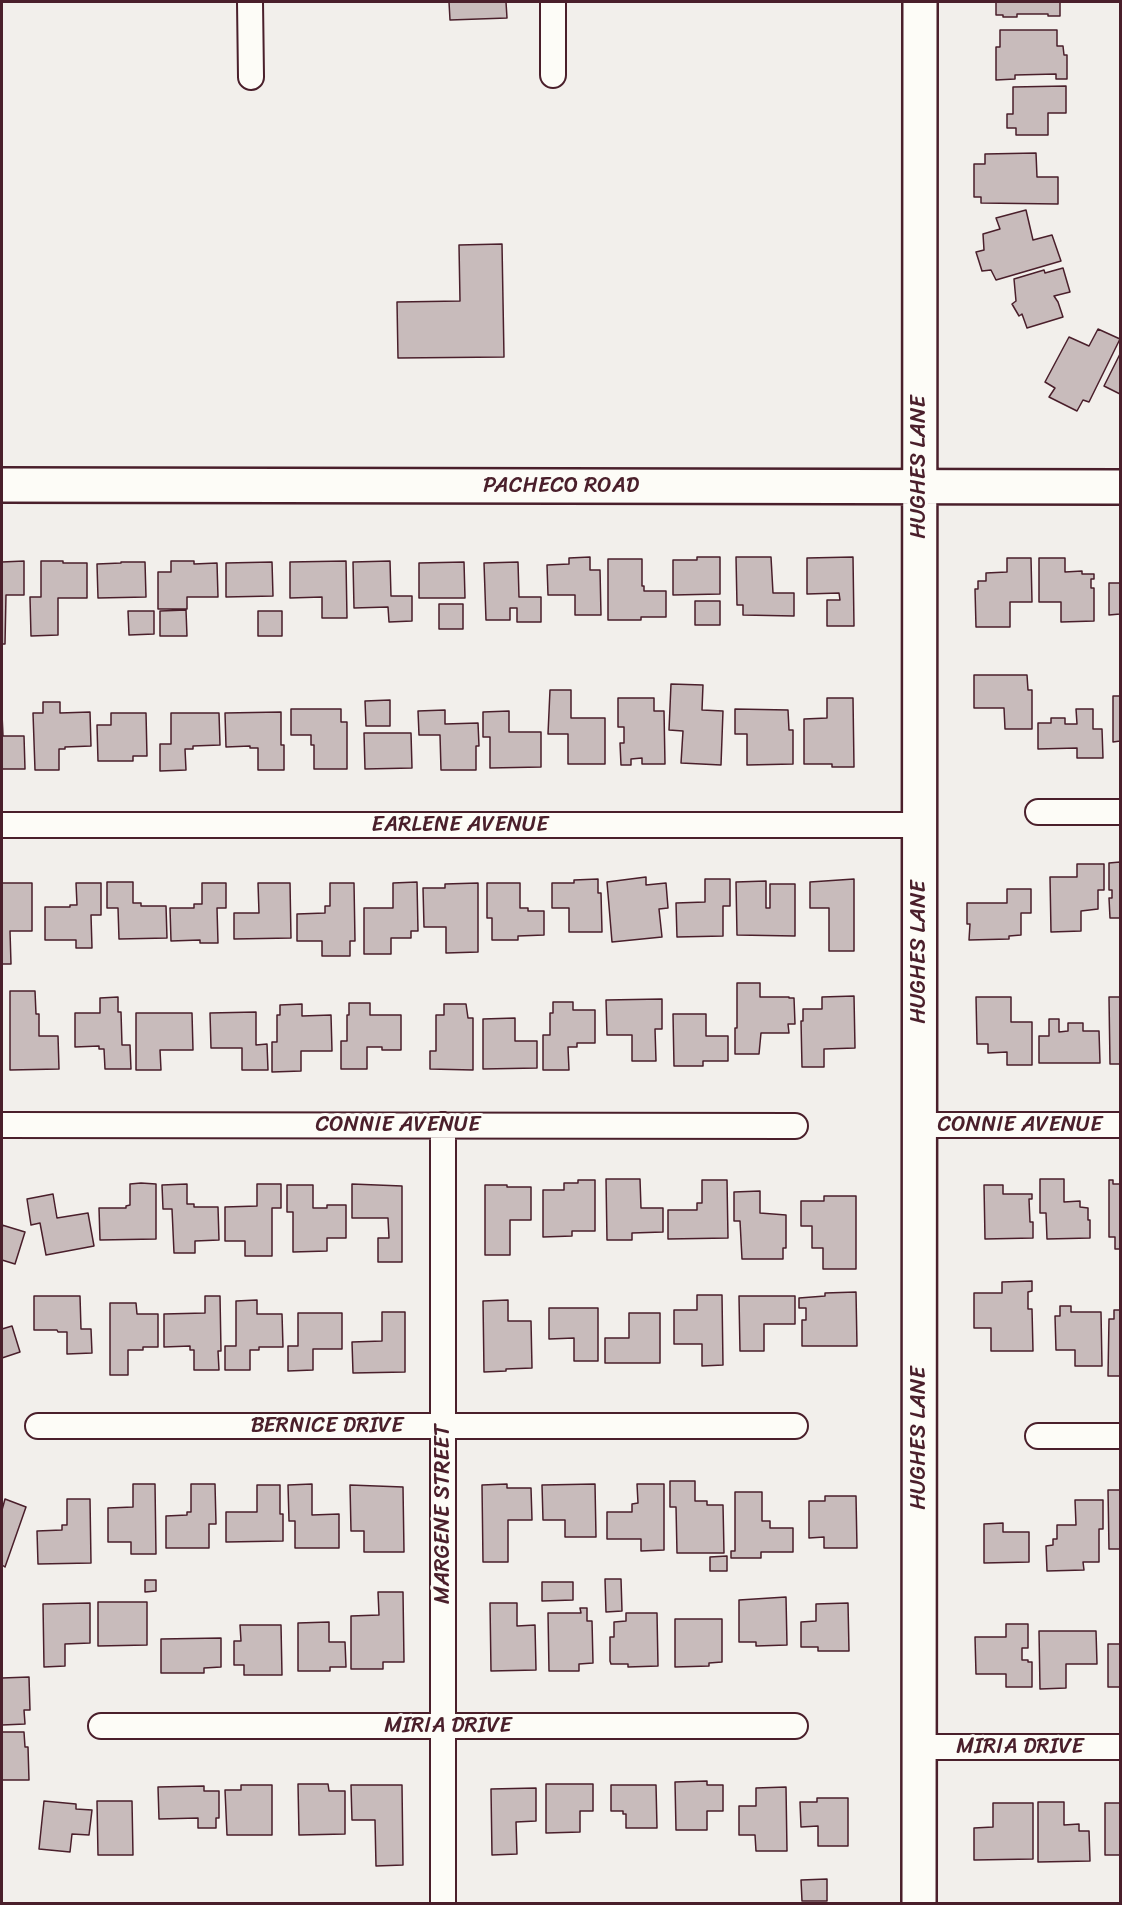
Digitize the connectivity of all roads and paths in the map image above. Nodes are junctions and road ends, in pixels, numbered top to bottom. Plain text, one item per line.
1 (250, 2) edge
2 (553, 2) edge
3 (920, 2) edge
4 (553, 75) dead end
5 (251, 76) dead end
6 (2, 485) edge
7 (919, 487) junction
8 (1120, 487) edge
9 (1038, 812) dead end
10 (1120, 812) edge
11 (2, 825) edge
12 (919, 825) junction
13 (2, 1125) edge
14 (443, 1125) junction
15 (919, 1125) junction
16 (1120, 1125) edge
17 (795, 1126) dead end
18 (38, 1426) dead end
19 (443, 1426) junction
20 (795, 1426) dead end
21 (1038, 1436) dead end
22 (1120, 1436) edge
23 (101, 1726) dead end
24 (443, 1726) junction
25 (795, 1726) dead end
26 (919, 1747) junction
27 (1120, 1747) edge
28 (443, 1904) edge
29 (919, 1904) edge

1 - 5 street
2 - 4 street
3 - 7 street, HUGHES LANE
6 - 7 street, PACHECO ROAD
7 - 8 street, PACHECO ROAD
7 - 12 street, HUGHES LANE
9 - 10 street
11 - 12 street, EARLENE AVENUE
12 - 15 street, HUGHES LANE
13 - 14 street, CONNIE AVENUE
14 - 17 street, CONNIE AVENUE
14 - 19 street, MARGENE STREET
15 - 16 street, CONNIE AVENUE
15 - 26 street, HUGHES LANE
18 - 19 street, BERNICE DRIVE
19 - 20 street, BERNICE DRIVE
19 - 24 street, MARGENE STREET
21 - 22 street
23 - 24 street, MIRIA DRIVE
24 - 25 street, MIRIA DRIVE
24 - 28 street, MARGENE STREET
26 - 27 street, MIRIA DRIVE
26 - 29 street, HUGHES LANE

